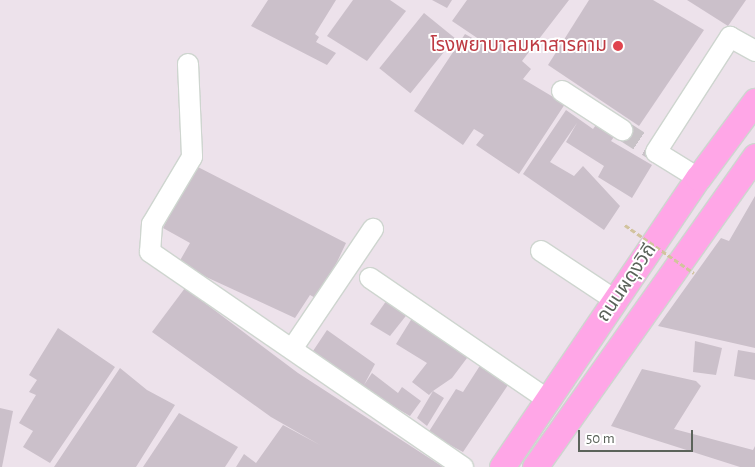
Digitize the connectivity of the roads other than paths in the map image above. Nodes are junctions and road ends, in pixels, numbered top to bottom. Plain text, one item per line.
1 (755, 51) edge
2 (188, 64) dead end
3 (562, 91) dead end
4 (755, 101) edge
5 (622, 130) tunnel mouth
6 (755, 156) edge
7 (698, 178) junction
8 (373, 229) dead end
9 (541, 251) dead end
10 (370, 278) dead end
11 (615, 300) junction
12 (292, 349) junction
13 (548, 400) junction
14 (463, 467) edge
15 (502, 467) edge
16 (535, 467) edge

1 - 7 lane
2 - 12 lane
3 - 5 lane
4 - 7 main road, ถนนผดุงวิถี
6 - 16 main road, ถนนผดุงวิถี
7 - 11 main road, ถนนผดุงวิถี
8 - 12 lane
9 - 11 lane
10 - 13 lane
11 - 13 main road, ถนนผดุงวิถี
12 - 14 lane
13 - 15 main road, ถนนผดุงวิถี

